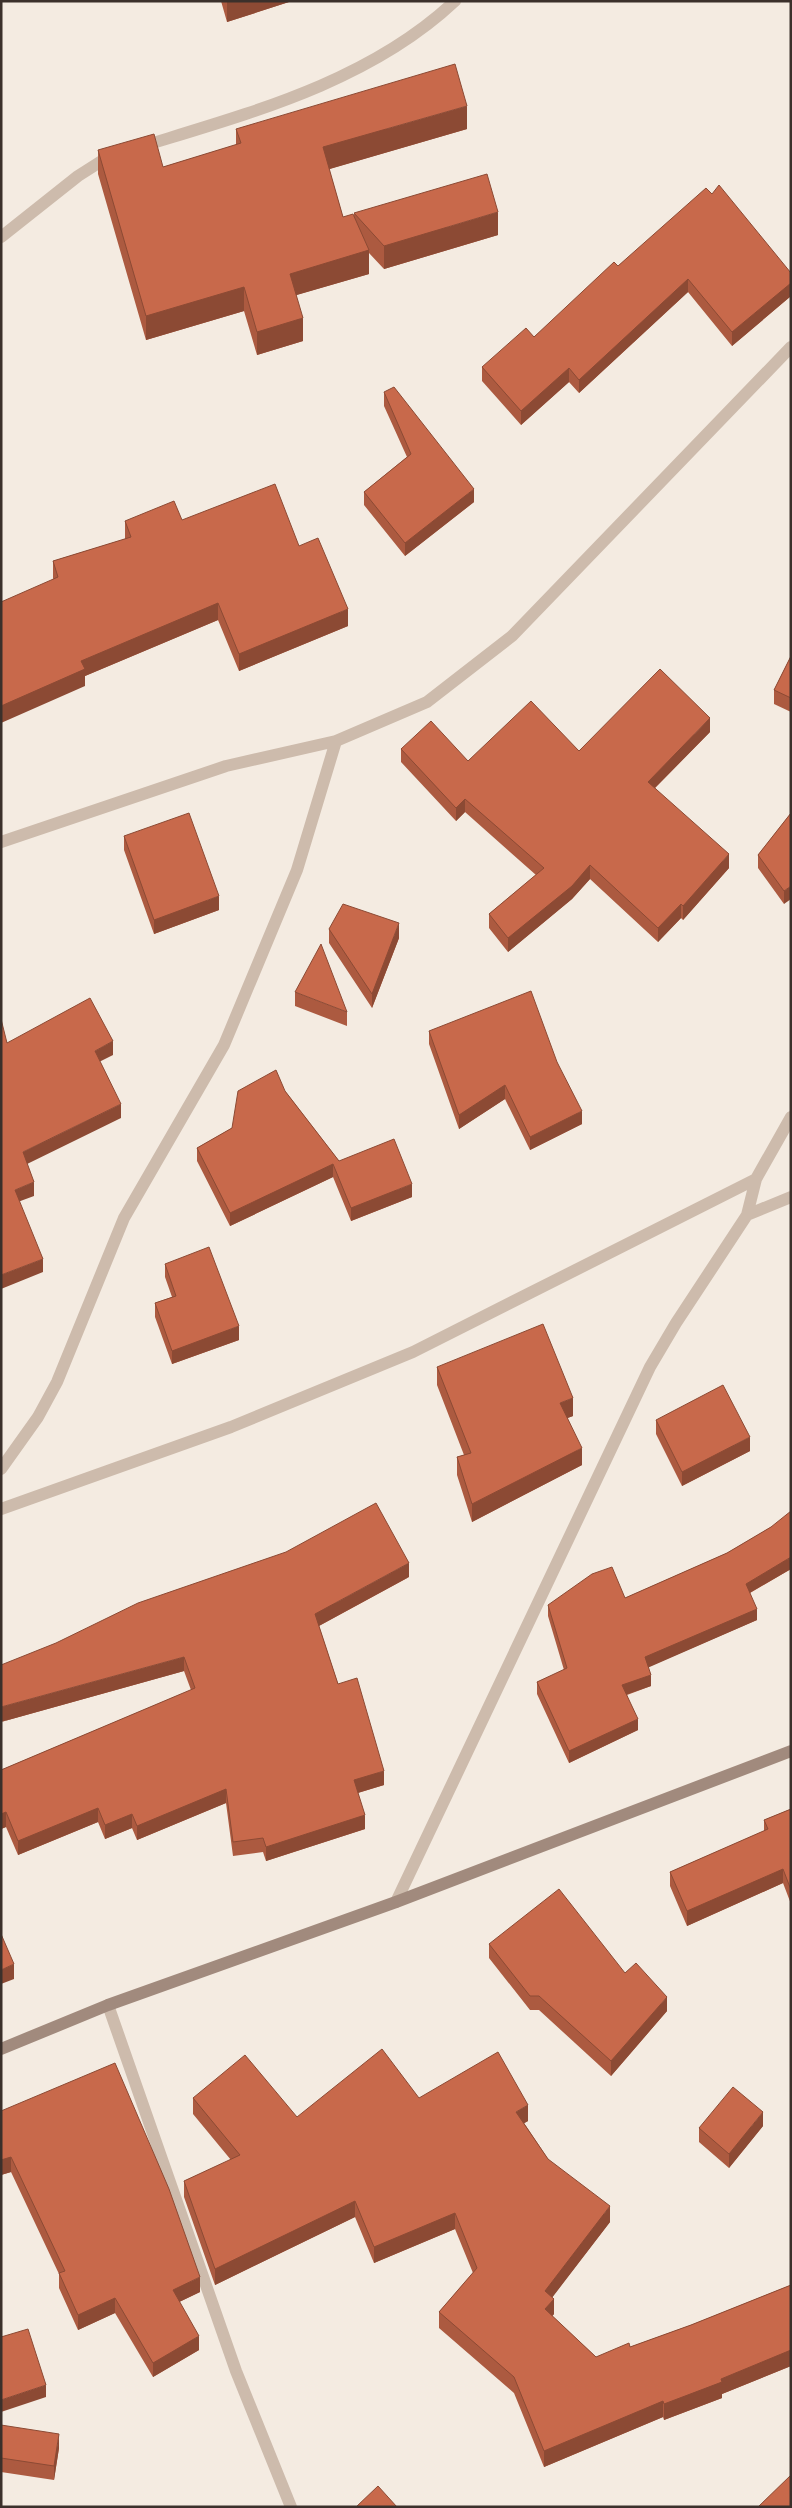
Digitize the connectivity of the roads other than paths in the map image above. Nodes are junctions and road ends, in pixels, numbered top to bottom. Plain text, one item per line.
1 (455, 1) edge
2 (1, 237) edge
3 (791, 347) edge
4 (336, 741) junction
5 (1, 842) edge
6 (791, 1117) edge
7 (756, 1179) junction
8 (791, 1197) edge
9 (748, 1215) junction
10 (1, 1469) edge
11 (4, 1506) edge
12 (791, 1751) edge
13 (396, 1902) junction
14 (108, 2005) junction
15 (1, 2049) edge
16 (292, 2507) edge

1 - 2 street
3 - 4 street
4 - 5 street
4 - 10 street
6 - 7 street
7 - 9 street
7 - 11 street
8 - 9 street
9 - 13 street
12 - 13 main road
13 - 14 main road
14 - 15 main road
14 - 16 street

